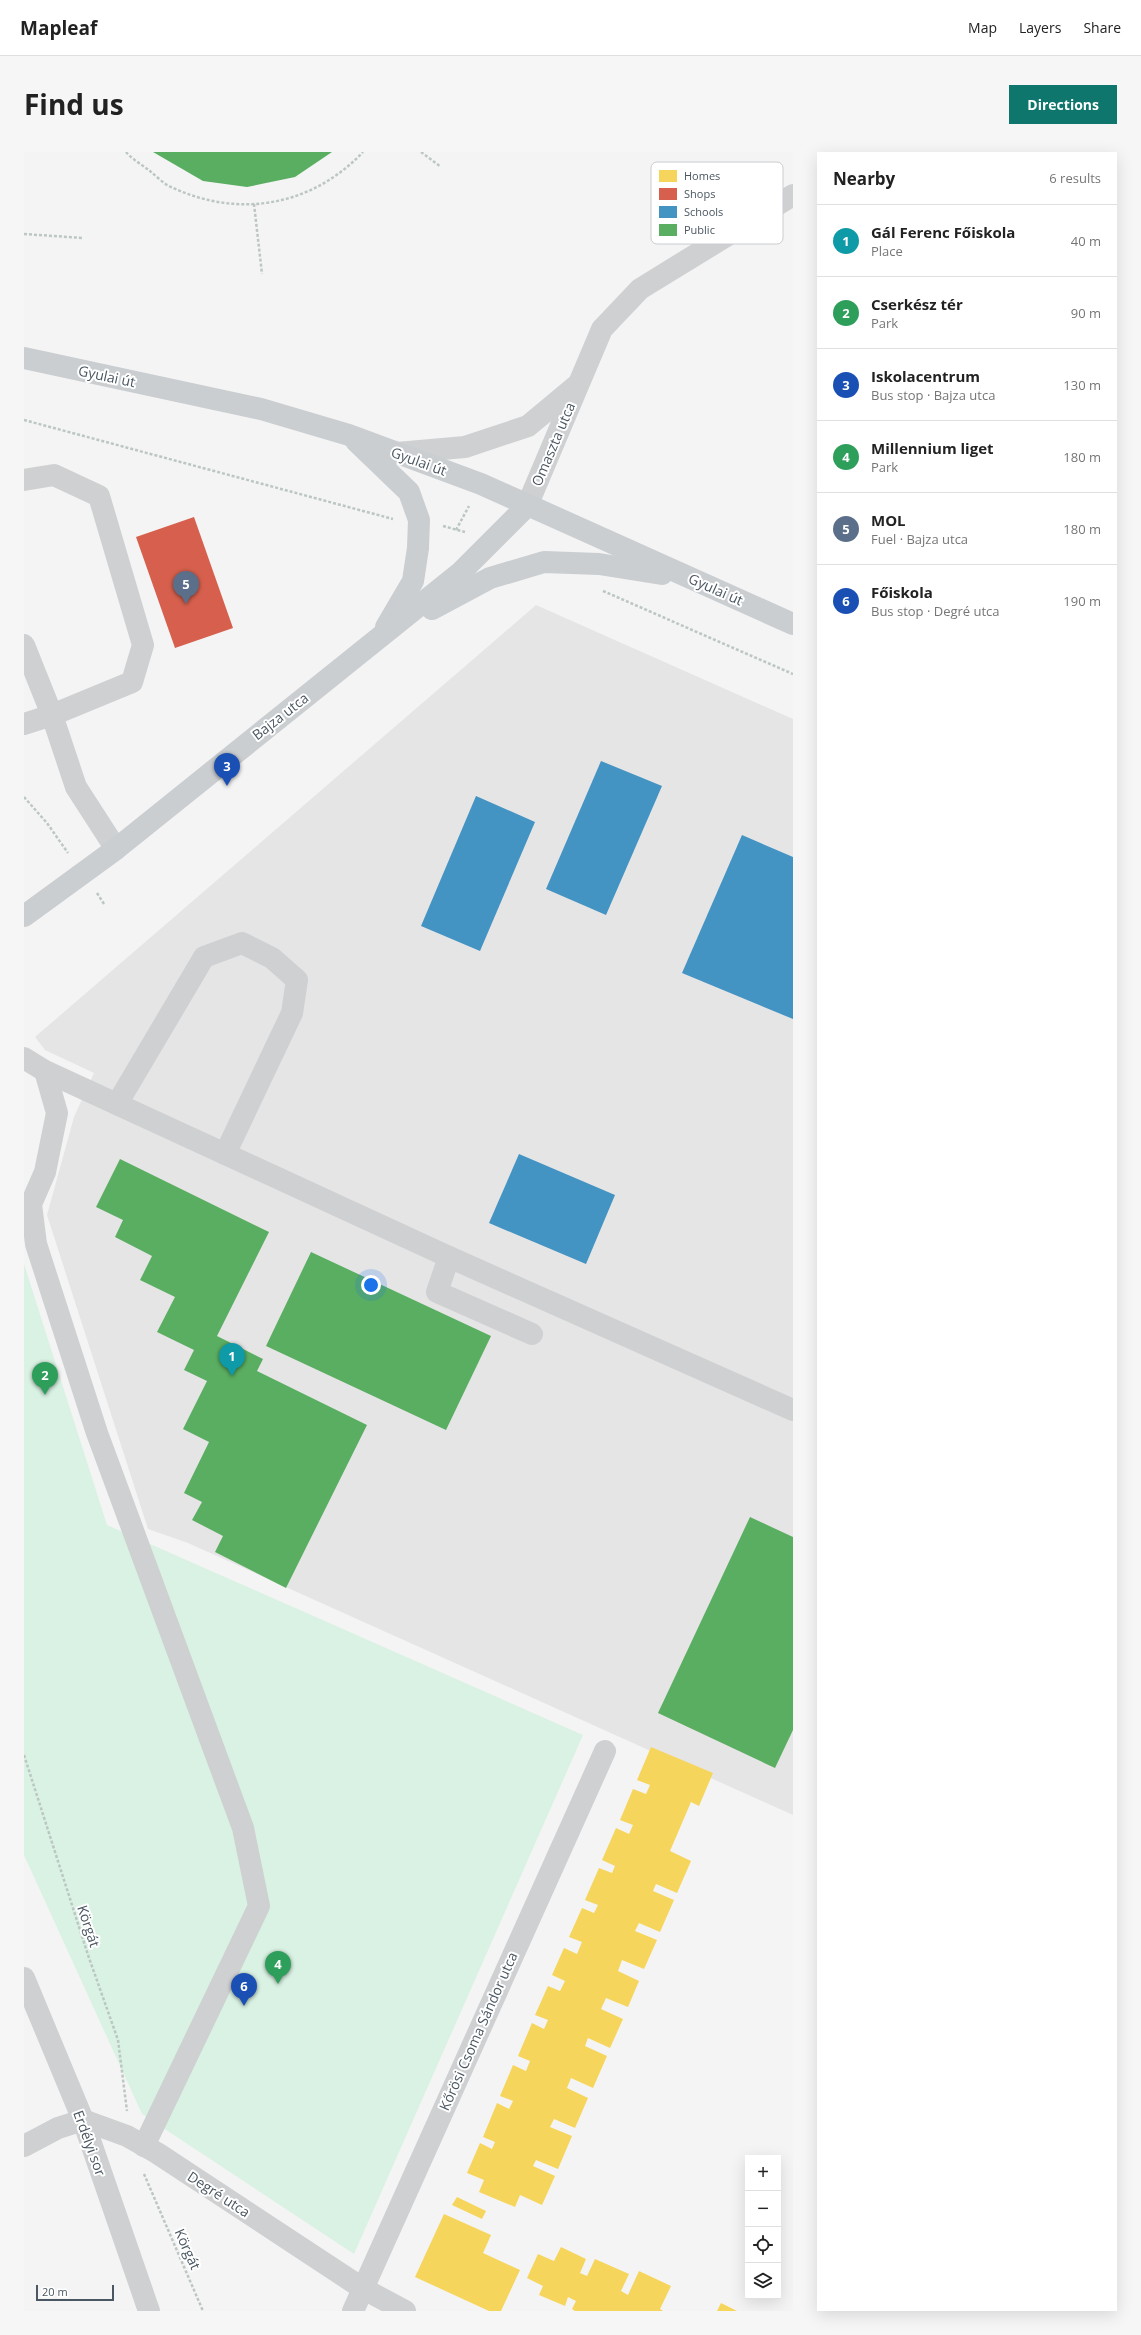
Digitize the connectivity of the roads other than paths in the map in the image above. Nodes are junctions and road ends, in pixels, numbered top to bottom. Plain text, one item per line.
1 (793, 195) edge
2 (783, 201) edge
3 (713, 244) edge
4 (24, 358) edge
5 (580, 382) junction
6 (349, 435) junction
7 (397, 453) junction
8 (24, 480) edge
9 (527, 506) junction
10 (695, 580) junction
11 (793, 624) edge
12 (380, 638) junction
13 (24, 644) edge
14 (52, 715) junction
15 (24, 724) edge
16 (116, 849) junction
17 (24, 916) edge
18 (24, 1058) edge
19 (45, 1071) junction
20 (117, 1104) junction
21 (225, 1154) junction
22 (450, 1257) junction
23 (532, 1334) dead end
24 (793, 1410) edge
25 (605, 1751) dead end
26 (24, 1978) edge
27 (83, 2120) junction
28 (24, 2146) edge
29 (144, 2146) junction
30 (362, 2288) junction
31 (149, 2311) edge
32 (352, 2311) edge
33 (405, 2311) edge

1 - 2 street, Omaszta utca
3 - 5 street, Omaszta utca
4 - 6 main road, Gyulai út
5 - 7 street, Omaszta utca
5 - 9 street, Omaszta utca
6 - 7 main road, Gyulai út
6 - 12 main road
7 - 9 main road, Gyulai út
8 - 14 street
9 - 10 main road, Gyulai út
9 - 12 main road, Bajza utca
10 - 11 main road, Gyulai út
10 - 12 main road
12 - 16 main road, Bajza utca
13 - 14 street
14 - 15 street
14 - 16 street
16 - 17 main road, Bajza utca
18 - 19 street
19 - 20 street
19 - 29 street
20 - 21 street
20 - 21 street
21 - 22 street
22 - 23 street
22 - 24 street
25 - 30 street, Kőrösi Csoma Sándor utca
26 - 27 street, Erdélyi sor
27 - 28 street
27 - 29 street, Degré utca
27 - 31 street, Erdélyi sor
29 - 30 street, Degré utca
30 - 32 street, Kőrösi Csoma Sándor utca
30 - 33 street, Degré utca

